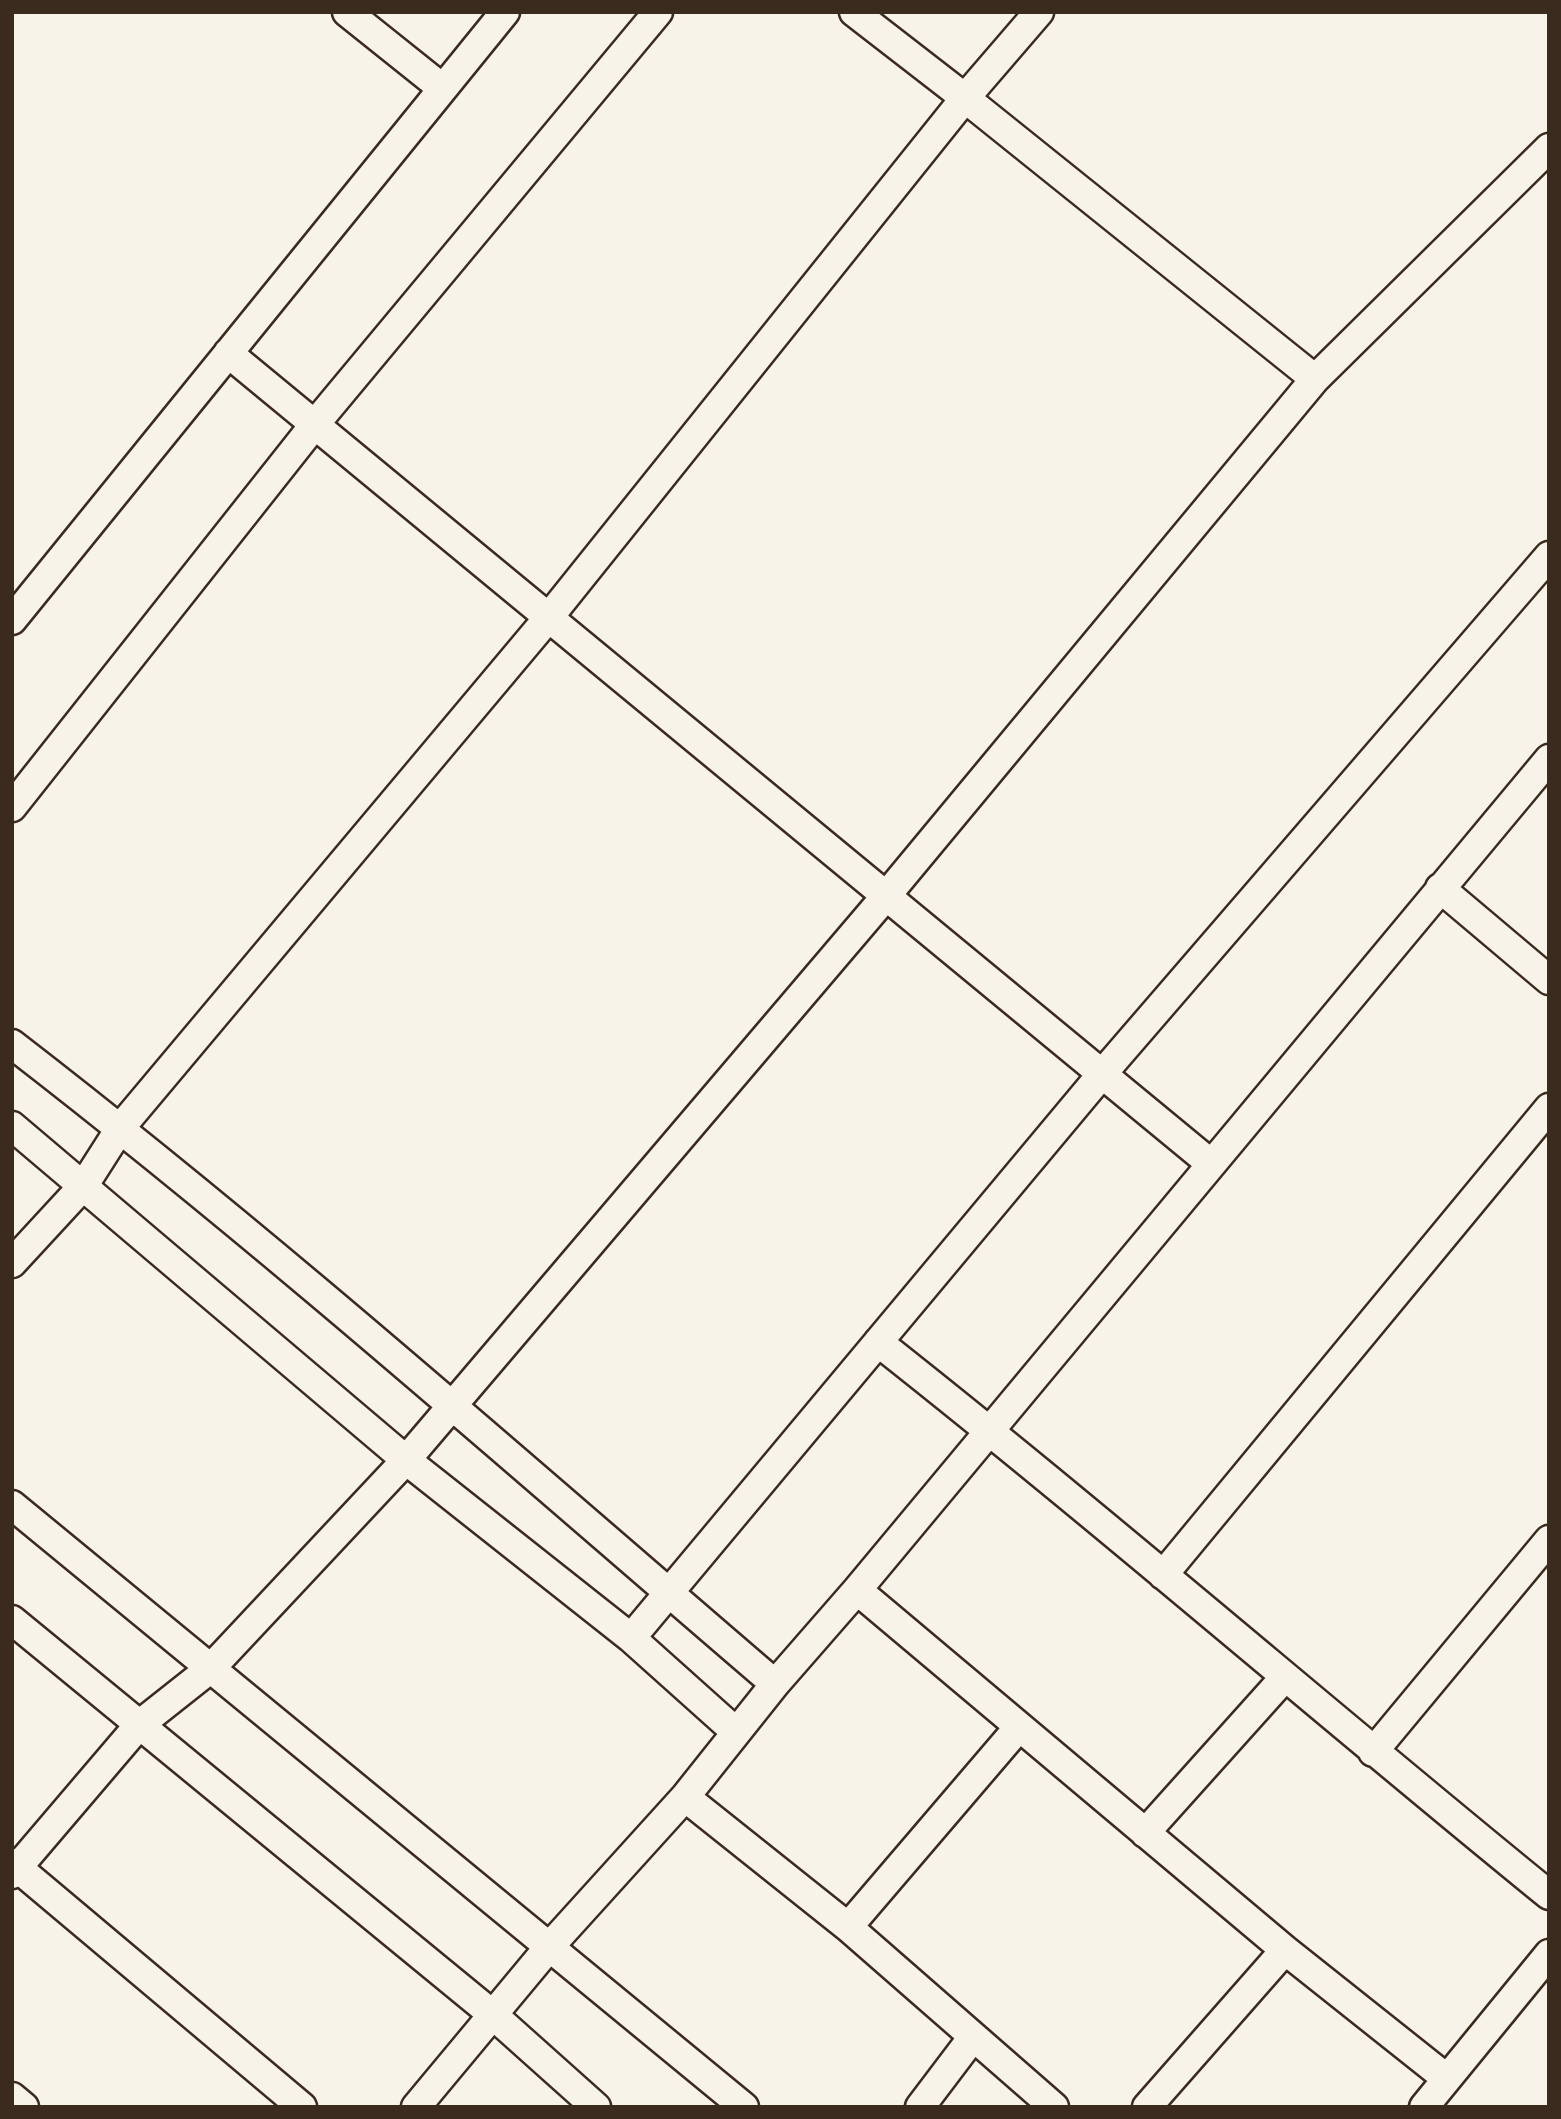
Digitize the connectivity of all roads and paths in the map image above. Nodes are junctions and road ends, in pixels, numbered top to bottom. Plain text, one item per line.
1 (347, 12) edge
2 (505, 12) edge
3 (657, 12) edge
4 (854, 12) edge
5 (1039, 12) edge
6 (443, 88) junction
7 (965, 98) junction
8 (1549, 148) edge
9 (228, 353) junction
10 (1315, 379) junction
11 (315, 424) junction
12 (1549, 556) edge
13 (15, 611) edge
14 (549, 617) junction
15 (1549, 759) edge
16 (12, 807) edge
17 (1440, 888) junction
18 (886, 896) junction
19 (1549, 980) edge
20 (12, 1044) edge
21 (1102, 1074) junction
22 (1549, 1108) edge
23 (12, 1126) edge
24 (121, 1127) junction
25 (1210, 1163) junction
26 (84, 1185) junction
27 (12, 1263) edge
28 (878, 1342) junction
29 (453, 1404) junction
30 (990, 1430) junction
31 (406, 1460) junction
32 (12, 1505) edge
33 (1549, 1540) edge
34 (1163, 1575) junction
35 (857, 1590) junction
36 (668, 1593) junction
37 (12, 1620) edge
38 (631, 1638) junction
39 (211, 1668) junction
40 (1285, 1677) junction
41 (775, 1684) junction
42 (139, 1725) junction
43 (1019, 1727) junction
44 (736, 1732) junction
45 (1373, 1752) junction
46 (685, 1797) junction
47 (1145, 1833) junction
48 (14, 1868) edge
49 (1549, 1895) edge
50 (848, 1927) junction
51 (550, 1947) junction
52 (1285, 1950) junction
53 (1549, 1954) edge
54 (492, 2014) junction
55 (973, 2037) junction
56 (1446, 2078) junction
57 (12, 2097) edge
58 (24, 2107) edge
59 (302, 2107) edge
60 (416, 2107) edge
61 (596, 2107) edge
62 (744, 2107) edge
63 (920, 2107) edge
64 (1054, 2107) edge
65 (1147, 2107) edge
66 (1424, 2107) edge

1 - 6 street
2 - 6 street
3 - 11 street
4 - 7 street
5 - 7 street
6 - 9 street
7 - 10 street
7 - 14 street
8 - 10 street
9 - 11 street
9 - 13 street
10 - 18 street
11 - 14 street
11 - 16 street
12 - 21 street
14 - 18 street
14 - 24 street
15 - 17 street
17 - 19 street
17 - 25 street
18 - 21 street
18 - 29 street
20 - 24 street
21 - 25 street
21 - 28 street
22 - 34 street
23 - 26 street
24 - 26 street
24 - 29 street
25 - 30 street
26 - 27 street
26 - 31 street
28 - 30 street
28 - 36 street
29 - 31 street
29 - 36 street
30 - 34 street
30 - 35 street
31 - 38 street
31 - 39 street
32 - 39 street
33 - 45 street
34 - 40 street
35 - 41 street
35 - 43 street
36 - 38 street
36 - 41 street
37 - 42 street
38 - 44 street
39 - 42 street
39 - 51 street
40 - 45 street
40 - 47 street
41 - 44 street
42 - 48 street
42 - 54 street
43 - 47 street
43 - 50 street
44 - 46 street
45 - 49 street
46 - 50 street
46 - 51 street
47 - 52 street
48 - 59 street
50 - 55 street
51 - 54 street
51 - 62 street
52 - 56 street
52 - 65 street
53 - 56 street
54 - 60 street
54 - 61 street
55 - 63 street
55 - 64 street
56 - 66 street
57 - 58 street

